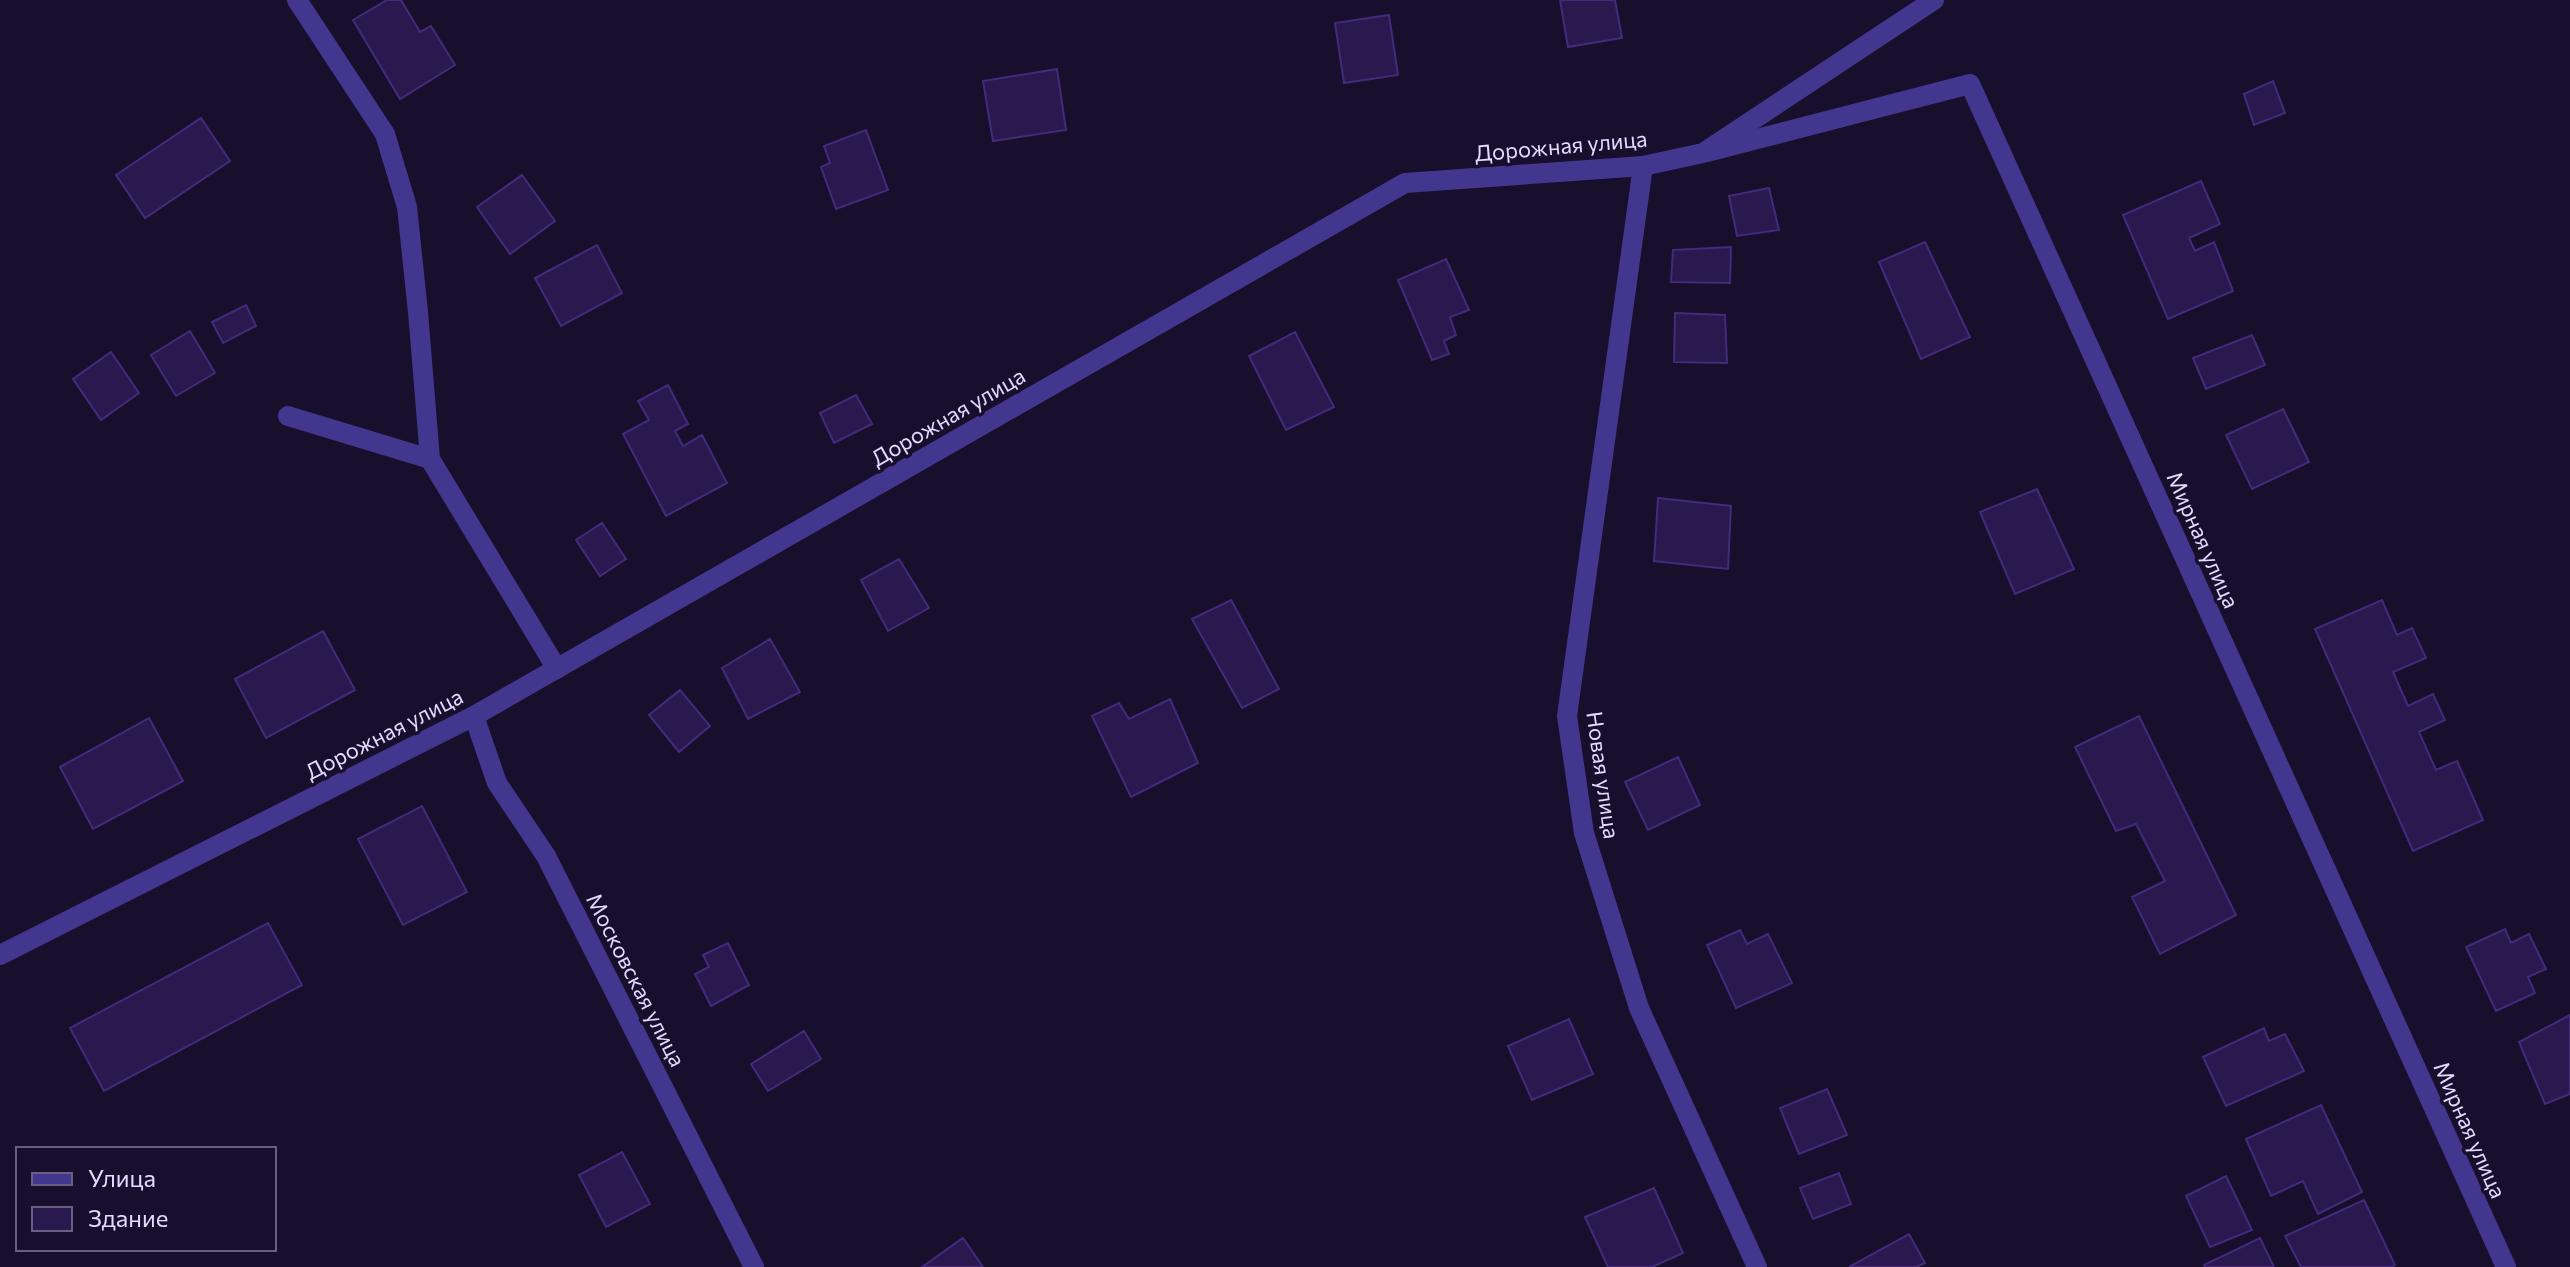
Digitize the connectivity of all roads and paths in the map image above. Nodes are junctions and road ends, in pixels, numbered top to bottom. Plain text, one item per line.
1 (297, 0) edge
2 (1934, 0) edge
3 (1703, 153) junction
4 (1643, 166) junction
5 (288, 416) dead end
6 (430, 459) junction
7 (557, 669) junction
8 (474, 716) junction
9 (0, 955) edge
10 (754, 1267) edge
11 (1757, 1267) edge
12 (2506, 1267) edge

1 - 6 street
2 - 3 street, Дорожная улица
3 - 4 street, Дорожная улица
3 - 12 street, Мирная улица
4 - 7 street, Дорожная улица
4 - 11 street, Новая улица
5 - 6 street
6 - 7 street
7 - 8 street, Дорожная улица
8 - 9 street, Дорожная улица
8 - 10 street, Московская улица

